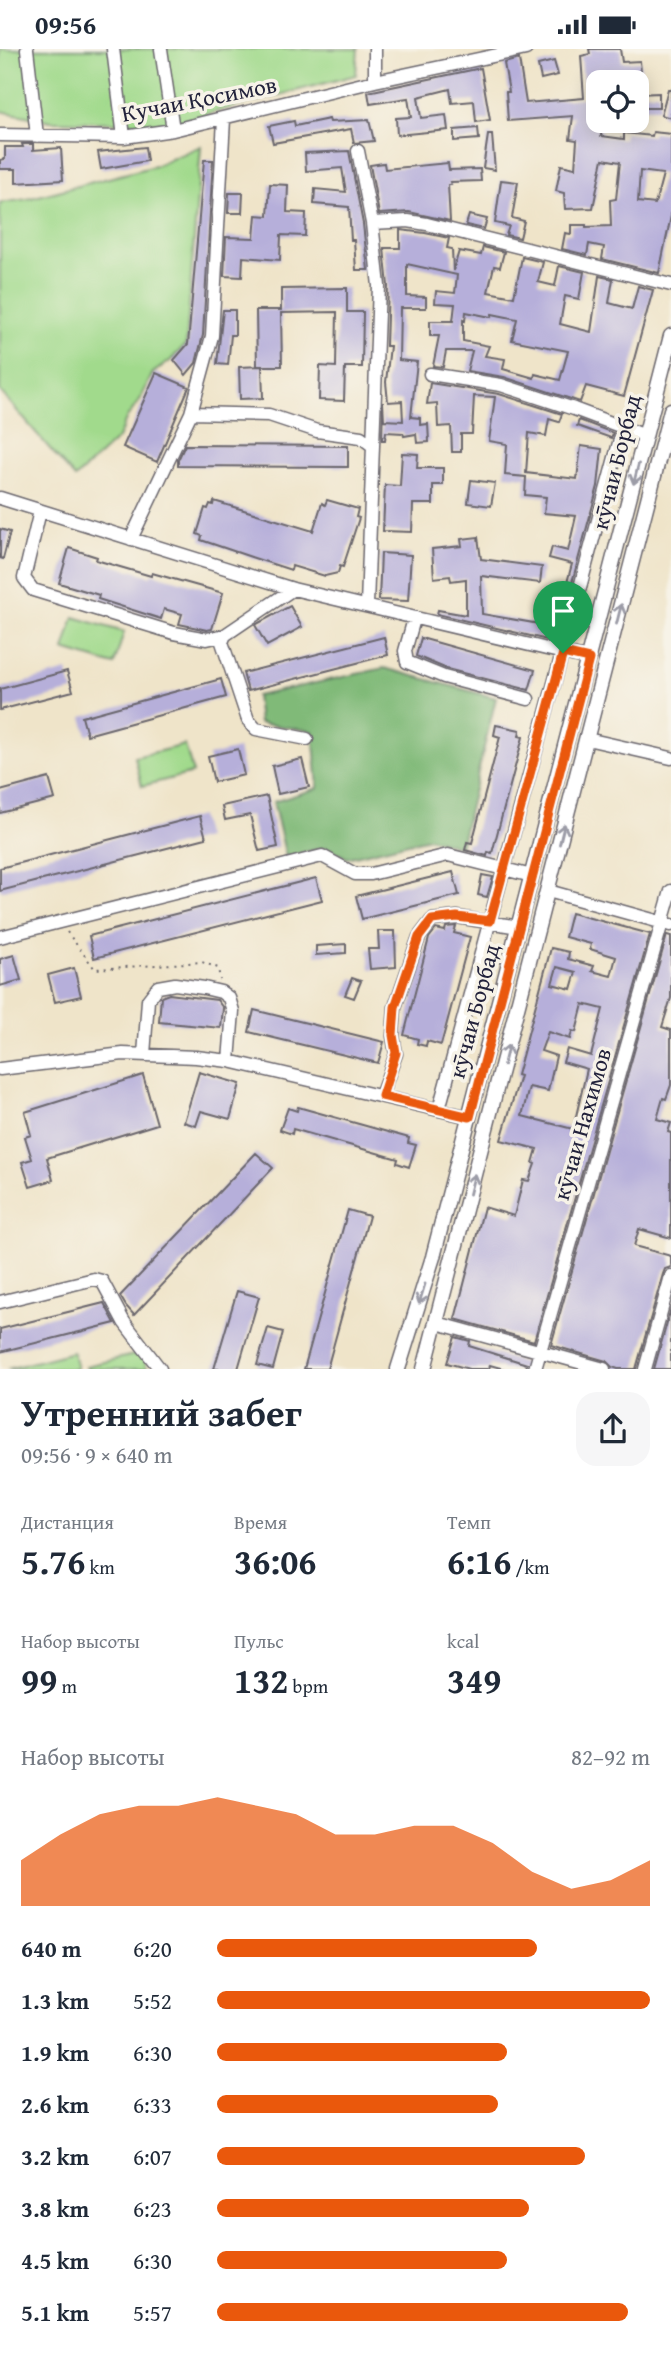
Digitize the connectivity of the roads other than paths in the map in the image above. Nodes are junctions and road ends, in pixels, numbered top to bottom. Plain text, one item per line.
1 (27, 49) edge
2 (113, 49) edge
3 (161, 49) edge
4 (375, 49) edge
5 (526, 49) edge
6 (375, 81) junction
7 (224, 119) junction
8 (173, 130) junction
9 (0, 135) edge
10 (37, 136) junction
11 (124, 137) junction
12 (358, 151) dead end
13 (372, 223) junction
14 (671, 285) edge
15 (671, 337) edge
16 (430, 374) dead end
17 (671, 410) edge
18 (191, 413) junction
19 (623, 428) junction
20 (646, 436) junction
21 (373, 446) junction
22 (0, 498) edge
23 (40, 511) junction
24 (131, 539) junction
25 (293, 590) junction
26 (367, 605) junction
27 (414, 619) junction
28 (225, 635) junction
29 (563, 653) junction
30 (589, 659) junction
31 (528, 699) dead end
32 (307, 739) dead end
33 (587, 739) junction
34 (671, 758) edge
35 (504, 870) junction
36 (532, 876) junction
37 (548, 891) junction
38 (671, 891) edge
39 (490, 921) junction
40 (666, 924) edge
41 (519, 927) junction
42 (0, 937) edge
43 (144, 1055) junction
44 (229, 1061) junction
45 (0, 1069) edge
46 (382, 1096) junction
47 (439, 1109) junction
48 (470, 1117) junction
49 (446, 1207) junction
50 (466, 1212) junction
51 (433, 1257) junction
52 (453, 1264) junction
53 (671, 1276) edge
54 (0, 1302) edge
55 (437, 1323) junction
56 (540, 1350) junction
57 (160, 1369) edge
58 (398, 1369) edge
59 (424, 1369) edge
60 (535, 1369) edge
61 (604, 1369) edge
62 (645, 1369) edge

1 - 10 street
2 - 11 street
3 - 8 street
4 - 6 street
5 - 6 street, Кучаи Қосимов
6 - 7 street, Кучаи Қосимов
7 - 8 street, Кучаи Қосимов
7 - 18 street
8 - 11 street, Кучаи Қосимов
9 - 10 street, Кучаи Қосимов
10 - 11 street, Кучаи Қосимов
12 - 13 street
13 - 14 street
13 - 21 street
15 - 20 main road, кӯчаи Борбад
16 - 19 street
33 -> 17 main road, кӯчаи Борбад
18 - 21 street
18 - 24 street
19 - 20 street
19 - 29 street
20 -> 30 main road, кӯчаи Борбад
21 - 26 street
22 - 23 street
23 - 24 street
23 - 28 street
24 - 25 street
25 - 26 street
25 - 28 street
26 - 27 street
27 - 29 street
27 - 31 street
28 - 32 street
29 - 30 street
29 - 35 street
30 - 36 main road, кӯчаи Борбад
33 - 34 street
37 -> 33 main road, кӯчаи Борбад
35 - 36 street
35 - 39 street
35 - 42 street
36 - 41 main road, кӯчаи Борбад
37 - 40 street
50 -> 37 main road, кӯчаи Борбад
38 - 40 street, кӯчаи Нахимов
39 - 41 street
39 - 46 street
39 - 47 street
40 - 56 street, кӯчаи Нахимов
41 - 48 main road, кӯчаи Борбад
43 - 44 street
43 - 44 street
43 - 45 street
44 - 46 street
46 - 47 street
47 - 48 street
48 - 49 main road, кӯчаи Борбад
49 - 50 main road
49 - 51 main road, кӯчаи Борбад
50 - 52 main road, кӯчаи Борбад
51 - 52 main road
51 -> 58 main road, кӯчаи Борбад
52 - 55 main road, кӯчаи Борбад
53 - 62 street
54 - 57 street
55 - 56 street
55 - 59 main road, кӯчаи Борбад
56 - 60 street, кӯчаи Нахимов
56 - 61 street

